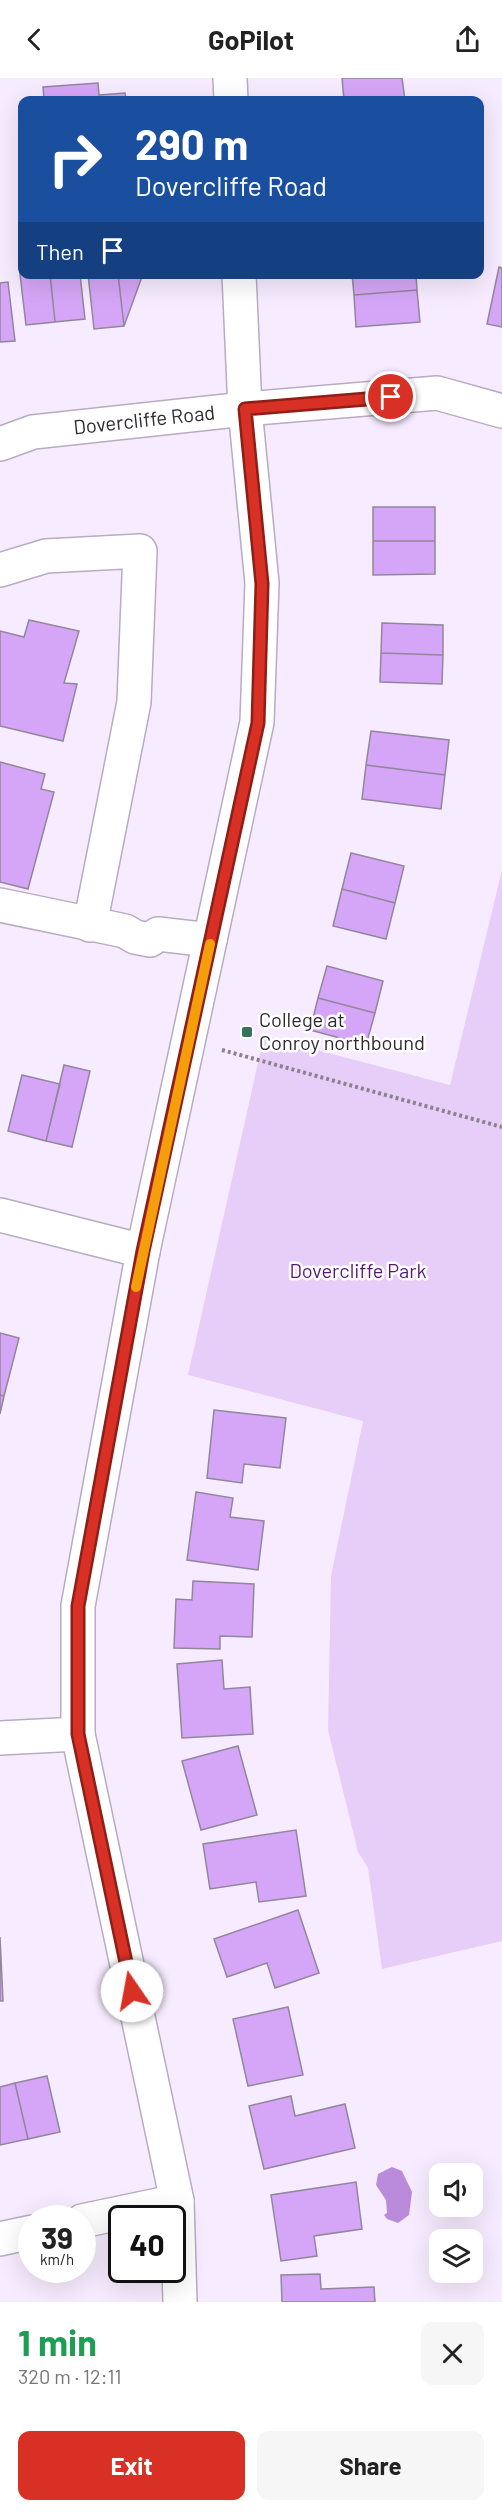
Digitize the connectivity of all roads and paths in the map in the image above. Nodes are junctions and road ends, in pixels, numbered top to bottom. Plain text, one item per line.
1 (230, 78) edge
2 (231, 96) edge
3 (239, 279) edge
4 (245, 409) junction
5 (502, 411) edge
6 (0, 444) edge
7 (0, 570) edge
8 (0, 905) edge
9 (90, 925) junction
10 (210, 940) junction
11 (189, 1041) junction
12 (502, 1126) edge
13 (0, 1215) edge
14 (143, 1251) junction
15 (78, 1734) junction
16 (0, 1738) edge
17 (177, 2201) junction
18 (96, 2218) edge
19 (18, 2235) edge
20 (0, 2239) edge
21 (180, 2302) edge

1 - 2 street
3 - 4 street
4 - 5 street, Dovercliffe Road
4 - 6 street, Dovercliffe Road
4 - 10 street
7 - 9 street
8 - 9 street
9 - 10 street
10 - 11 street
11 - 12 path
11 - 14 street
13 - 14 street
14 - 15 street
15 - 16 street
15 - 17 street
17 - 18 street
17 - 21 street
19 - 20 street

